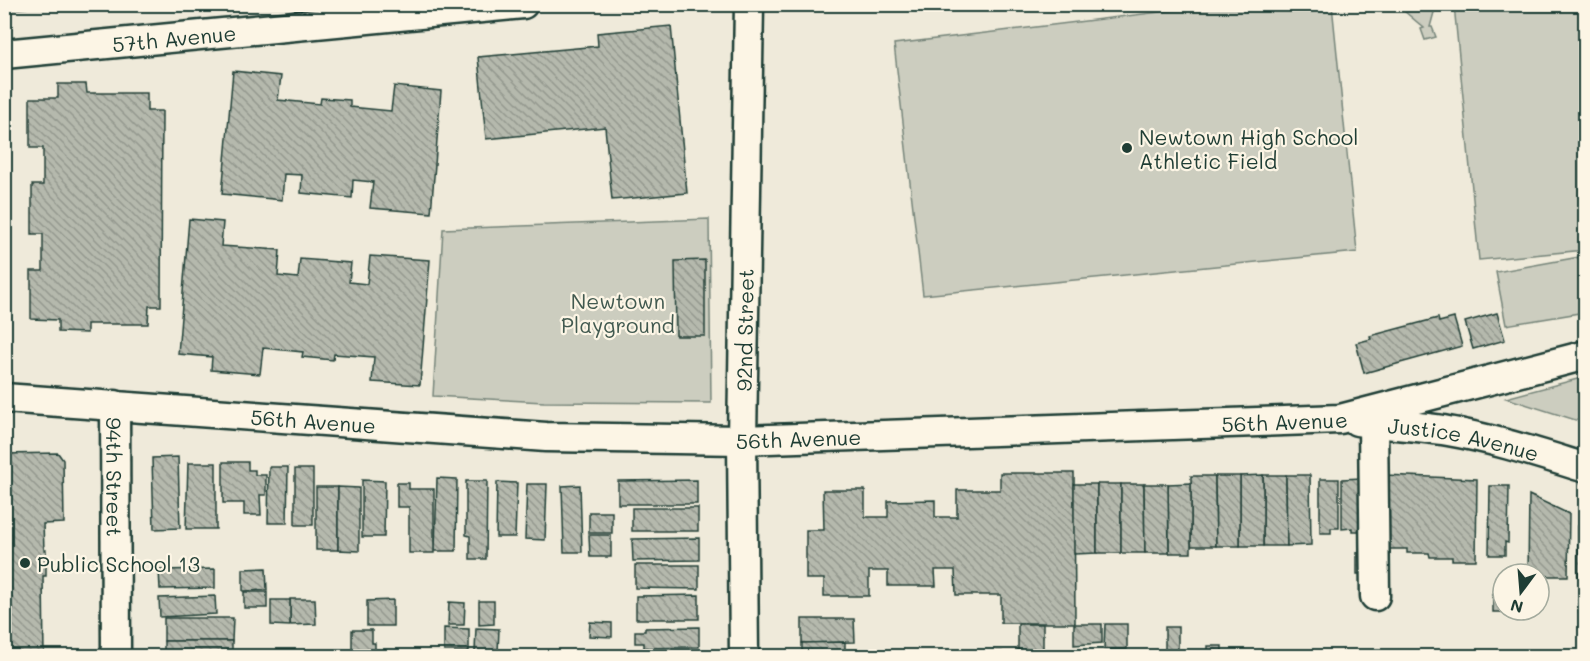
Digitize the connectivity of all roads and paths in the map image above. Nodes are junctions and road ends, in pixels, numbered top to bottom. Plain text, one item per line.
1 (523, 4) edge
2 (749, 4) edge
3 (382, 11) edge
4 (4, 54) edge
5 (1586, 355) edge
6 (4, 398) edge
7 (115, 405) junction
8 (1340, 419) junction
9 (1373, 423) junction
10 (742, 440) junction
11 (1586, 468) edge
12 (1375, 596) dead end
13 (116, 657) edge
14 (744, 657) edge

1 - 3 street, 57th Avenue
2 - 10 street, 92nd Street
3 - 4 street, 57th Avenue
5 - 8 street, 56th Avenue
6 - 7 street, 56th Avenue
7 - 10 street, 56th Avenue
7 - 13 street, 94th Street
8 - 9 street, Justice Avenue
8 - 10 street, 56th Avenue
9 - 11 street, Justice Avenue
9 - 12 street
10 - 14 street, 92nd Street

